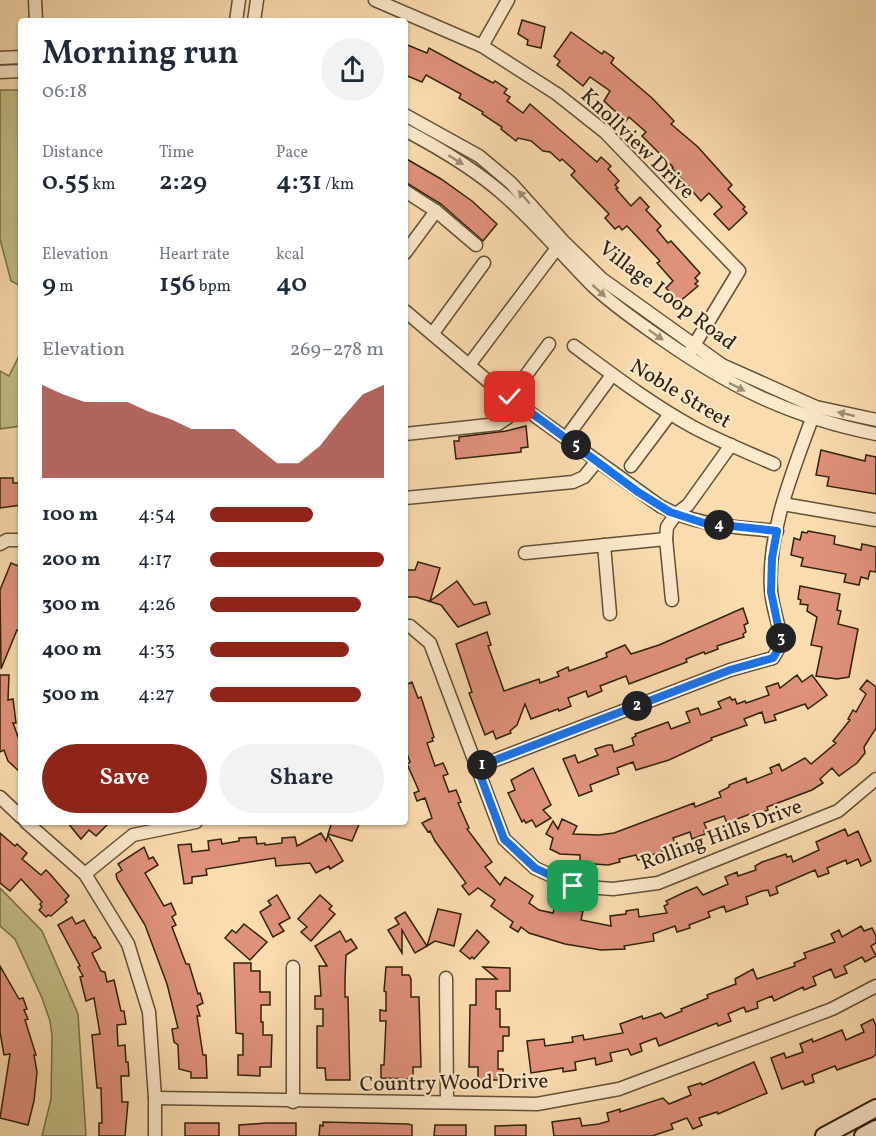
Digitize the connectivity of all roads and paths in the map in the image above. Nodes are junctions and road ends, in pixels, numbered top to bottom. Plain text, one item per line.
1 (35, 0) edge
2 (239, 0) edge
3 (257, 0) edge
4 (375, 0) edge
5 (508, 0) edge
6 (36, 18) edge
7 (236, 18) edge
8 (254, 18) edge
9 (482, 46) junction
10 (18, 57) edge
11 (0, 58) edge
12 (18, 71) edge
13 (0, 72) edge
14 (408, 117) edge
15 (408, 132) edge
16 (408, 193) edge
17 (436, 211) junction
18 (476, 245) dead end
19 (560, 245) junction
20 (408, 248) edge
21 (484, 263) dead end
22 (408, 313) edge
23 (433, 333) junction
24 (549, 344) dead end
25 (574, 346) dead end
26 (690, 351) junction
27 (469, 365) junction
28 (612, 375) junction
29 (514, 400) junction
30 (813, 413) junction
31 (670, 414) junction
32 (876, 420) edge
33 (408, 434) edge
34 (876, 434) edge
35 (566, 438) junction
36 (731, 445) junction
37 (597, 461) junction
38 (774, 464) dead end
39 (631, 466) dead end
40 (408, 498) edge
41 (783, 504) junction
42 (676, 514) junction
43 (876, 520) edge
44 (777, 531) junction
45 (666, 538) junction
46 (604, 545) junction
47 (525, 554) dead end
48 (672, 600) dead end
49 (610, 614) dead end
50 (408, 626) edge
51 (477, 767) junction
52 (876, 779) edge
53 (0, 797) edge
54 (18, 814) edge
55 (29, 825) edge
56 (182, 825) edge
57 (85, 874) junction
58 (293, 967) dead end
59 (446, 978) dead end
60 (876, 986) edge
61 (155, 1098) junction
62 (293, 1102) junction
63 (447, 1102) junction
64 (876, 1108) edge
65 (876, 1129) edge
66 (155, 1136) edge
67 (824, 1136) edge
68 (863, 1136) edge

1 - 6 street
2 - 7 street
3 - 8 street
4 - 9 street, Knollview Drive
5 - 9 street
9 - 26 street, Knollview Drive
10 - 11 street
12 - 13 street
19 -> 14 street, Village Loop Road
15 -> 19 street, Village Loop Road
16 - 17 street
17 - 18 street
17 - 20 street
19 - 26 street, Village Loop Road
19 - 27 street
21 - 23 street
22 - 23 street
23 - 27 street
24 - 29 street
25 - 28 street, Noble Street
26 - 30 street, Village Loop Road
27 - 29 street
28 - 31 street, Noble Street
28 - 35 street
29 - 33 street
29 - 35 street
32 -> 30 street, Village Loop Road
30 - 34 street, Village Loop Road
30 - 41 street
31 - 36 street, Noble Street
31 - 39 street
35 - 37 street
36 - 38 street, Noble Street
36 - 42 street
37 - 40 street
37 - 42 street
41 - 43 street
41 - 44 street
42 - 44 street
42 - 45 street
44 - 51 street
45 - 46 street
45 - 48 street
46 - 47 street
46 - 49 street
50 - 51 street, Rolling Hills Drive
51 - 52 street, Rolling Hills Drive
53 - 54 street
55 - 57 street
56 - 57 street
57 - 61 street
58 - 62 street
59 - 63 street
60 - 63 street, Country Wood Drive
61 - 62 street, Country Wood Drive
61 - 66 street
62 - 63 street, Country Wood Drive
64 - 67 main road
65 - 68 main road

